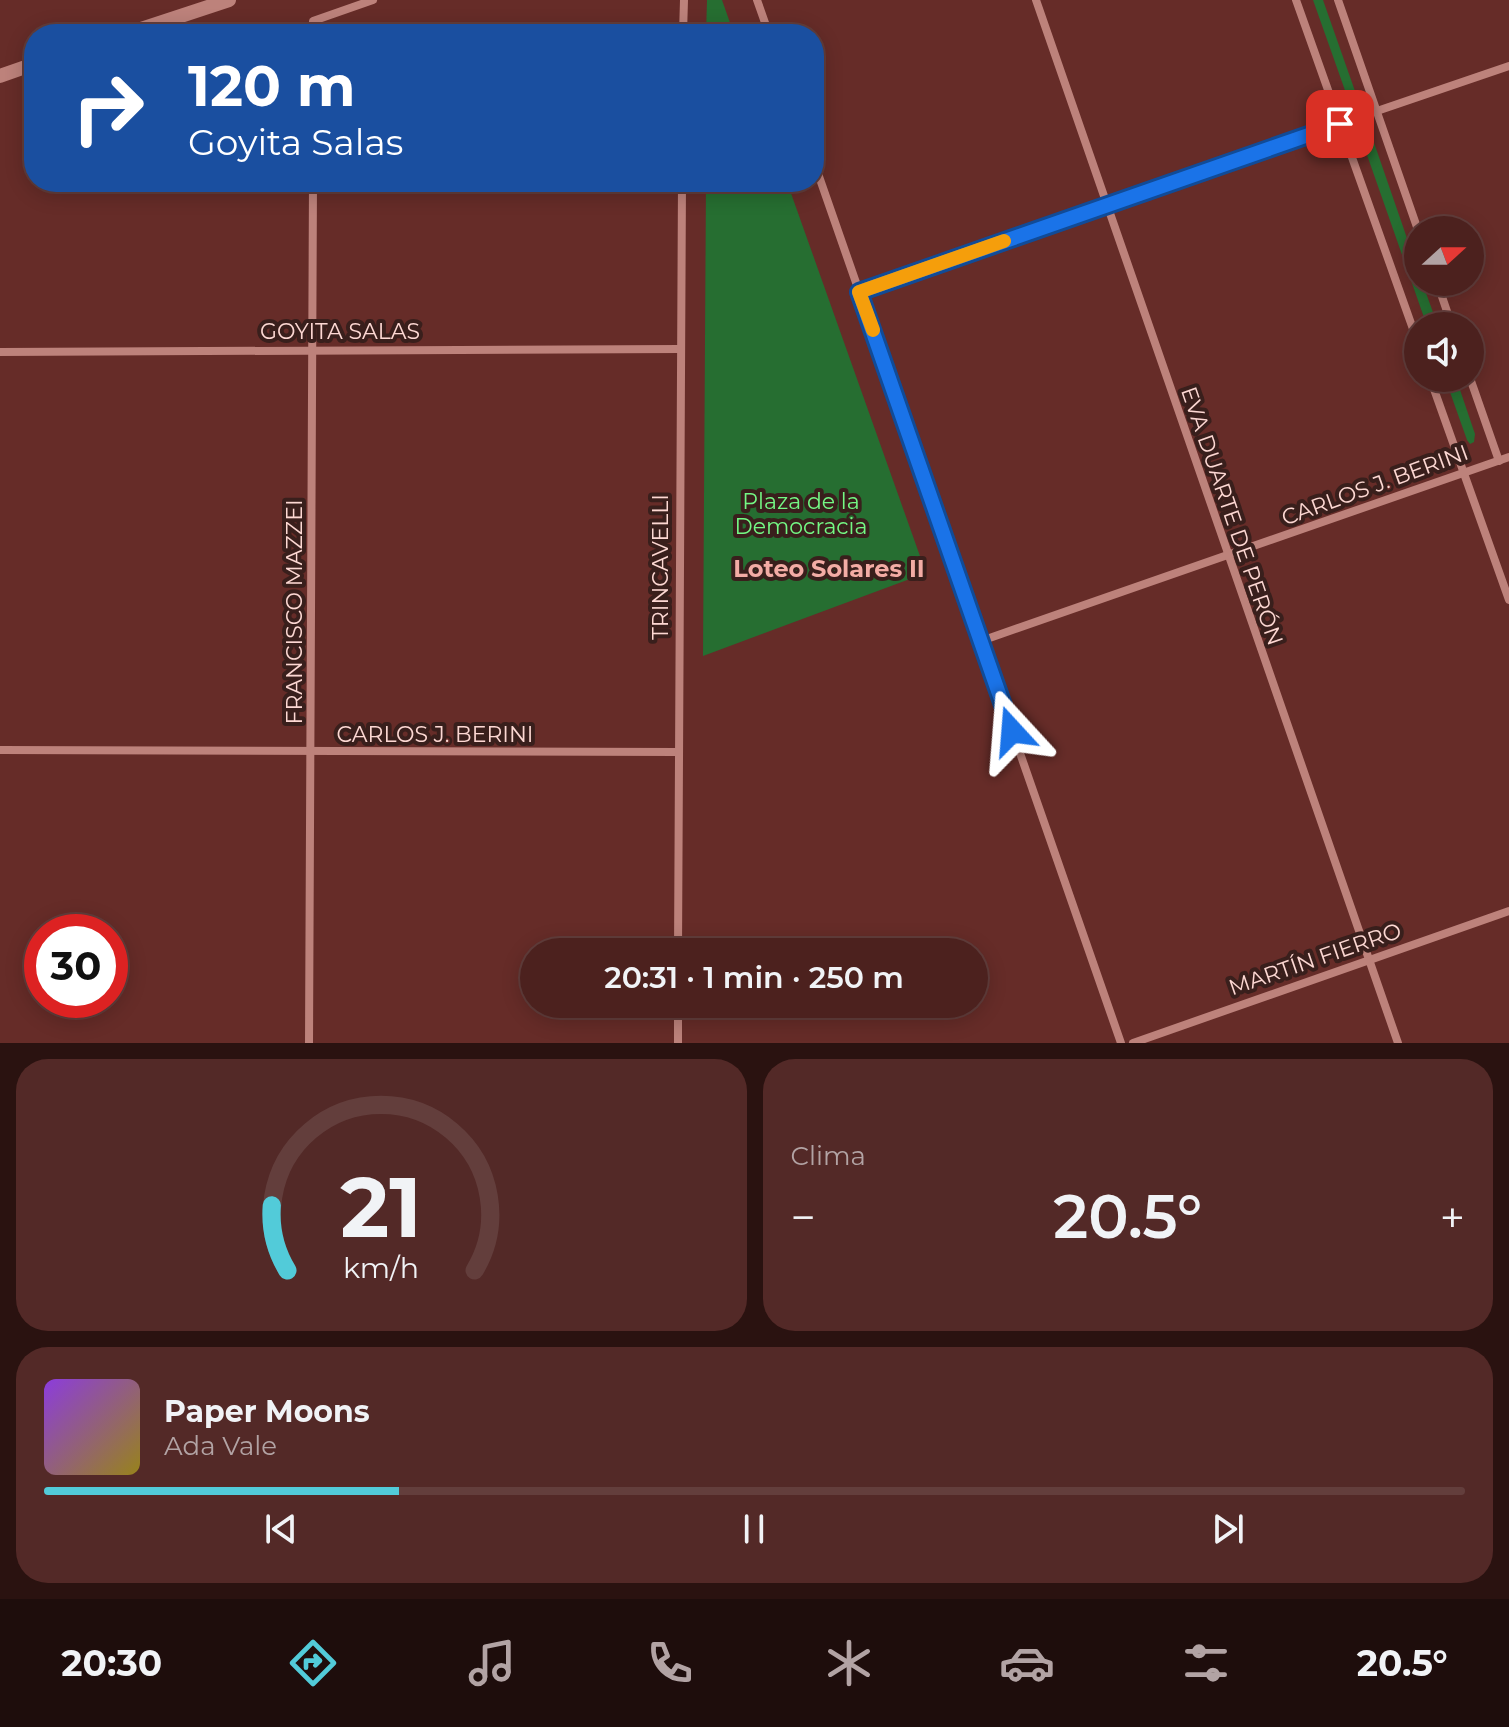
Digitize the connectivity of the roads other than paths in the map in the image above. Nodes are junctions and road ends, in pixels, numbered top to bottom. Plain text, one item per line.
1 (229, 0) edge
2 (373, 0) edge
3 (684, 0) edge
4 (757, 0) edge
5 (1036, 0) edge
6 (1296, 0) edge
7 (1338, 0) edge
8 (156, 24) edge
9 (313, 24) edge
10 (683, 24) edge
11 (765, 24) edge
12 (1509, 66) edge
13 (24, 68) edge
14 (0, 76) edge
15 (1377, 111) junction
16 (1340, 124) junction
17 (824, 191) edge
18 (313, 192) edge
19 (682, 192) edge
20 (1105, 205) junction
21 (1413, 216) edge
22 (859, 292) junction
23 (1407, 312) edge
24 (314, 349) junction
25 (680, 349) junction
26 (0, 352) edge
27 (1435, 392) edge
28 (1475, 392) edge
29 (1509, 457) edge
30 (1499, 461) junction
31 (1464, 472) junction
32 (1227, 557) junction
33 (1509, 600) edge
34 (981, 641) junction
35 (0, 750) edge
36 (677, 752) junction
37 (311, 753) junction
38 (1509, 911) edge
39 (678, 938) edge
40 (1368, 959) junction
41 (678, 1018) edge
42 (309, 1043) edge
43 (678, 1043) edge
44 (1121, 1043) edge
45 (1133, 1043) edge
46 (1398, 1043) edge

1 - 8 street
2 - 9 street
3 - 10 street
4 - 11 street
5 - 20 street, EVA DUARTE DE PERÓN
6 - 16 street
7 - 15 street
12 - 15 street
13 - 14 street
15 - 21 street
16 - 20 street
16 - 23 street
17 - 22 street
18 - 24 street, FRANCISCO MAZZEI
19 - 25 street, TRINCAVELLI
20 - 22 street
20 - 32 street, EVA DUARTE DE PERÓN
22 - 34 street
24 - 25 street, GOYITA SALAS
24 - 26 street, GOYITA SALAS
24 - 37 street, FRANCISCO MAZZEI
25 - 36 street, TRINCAVELLI
27 - 31 street
28 - 30 street
29 - 30 street, CARLOS J. BERINI
30 - 31 street, CARLOS J. BERINI
31 - 32 street, CARLOS J. BERINI
31 - 33 street
32 - 34 street, CARLOS J. BERINI
32 - 40 street, EVA DUARTE DE PERÓN
34 - 44 street
35 - 37 street, CARLOS J. BERINI
36 - 37 street, CARLOS J. BERINI
36 - 39 street, TRINCAVELLI
37 - 42 street, FRANCISCO MAZZEI
38 - 40 street, MARTÍN FIERRO
40 - 45 street, MARTÍN FIERRO
40 - 46 street, EVA DUARTE DE PERÓN
41 - 43 street

